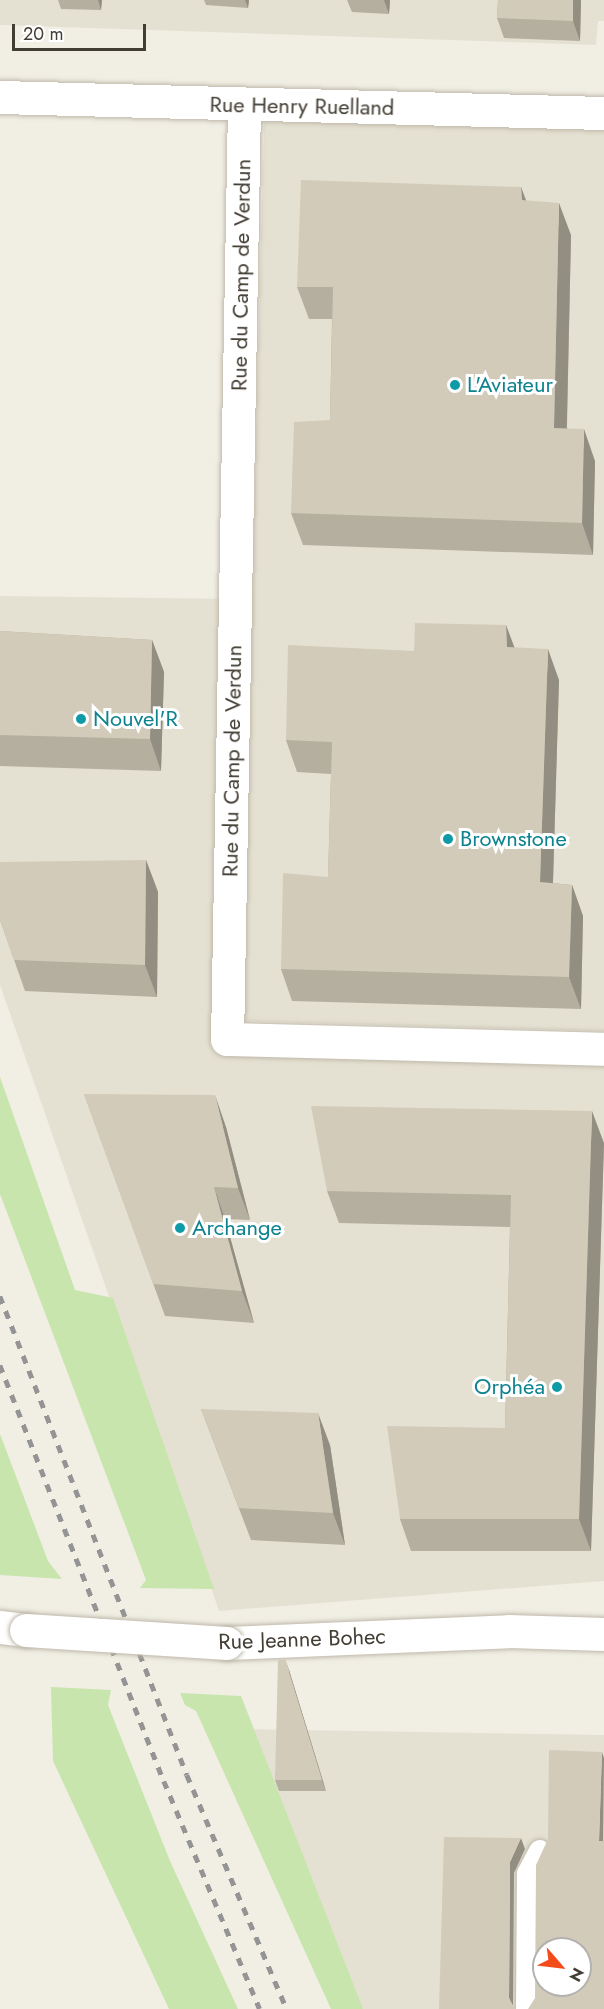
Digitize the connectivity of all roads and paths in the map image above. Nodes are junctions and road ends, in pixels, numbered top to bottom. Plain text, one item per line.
1 (0, 97) edge
2 (244, 105) junction
3 (604, 113) edge
4 (604, 1049) edge
5 (13, 1629) edge
6 (604, 1634) edge
7 (539, 1850) dead end
8 (526, 2009) edge

1 - 2 street, Rue Henry Ruelland
2 - 3 street, Rue Henry Ruelland
2 - 4 street, Rue du Camp de Verdun
5 - 6 street, Rue Jeanne Bohec, bridge
7 - 8 lane

